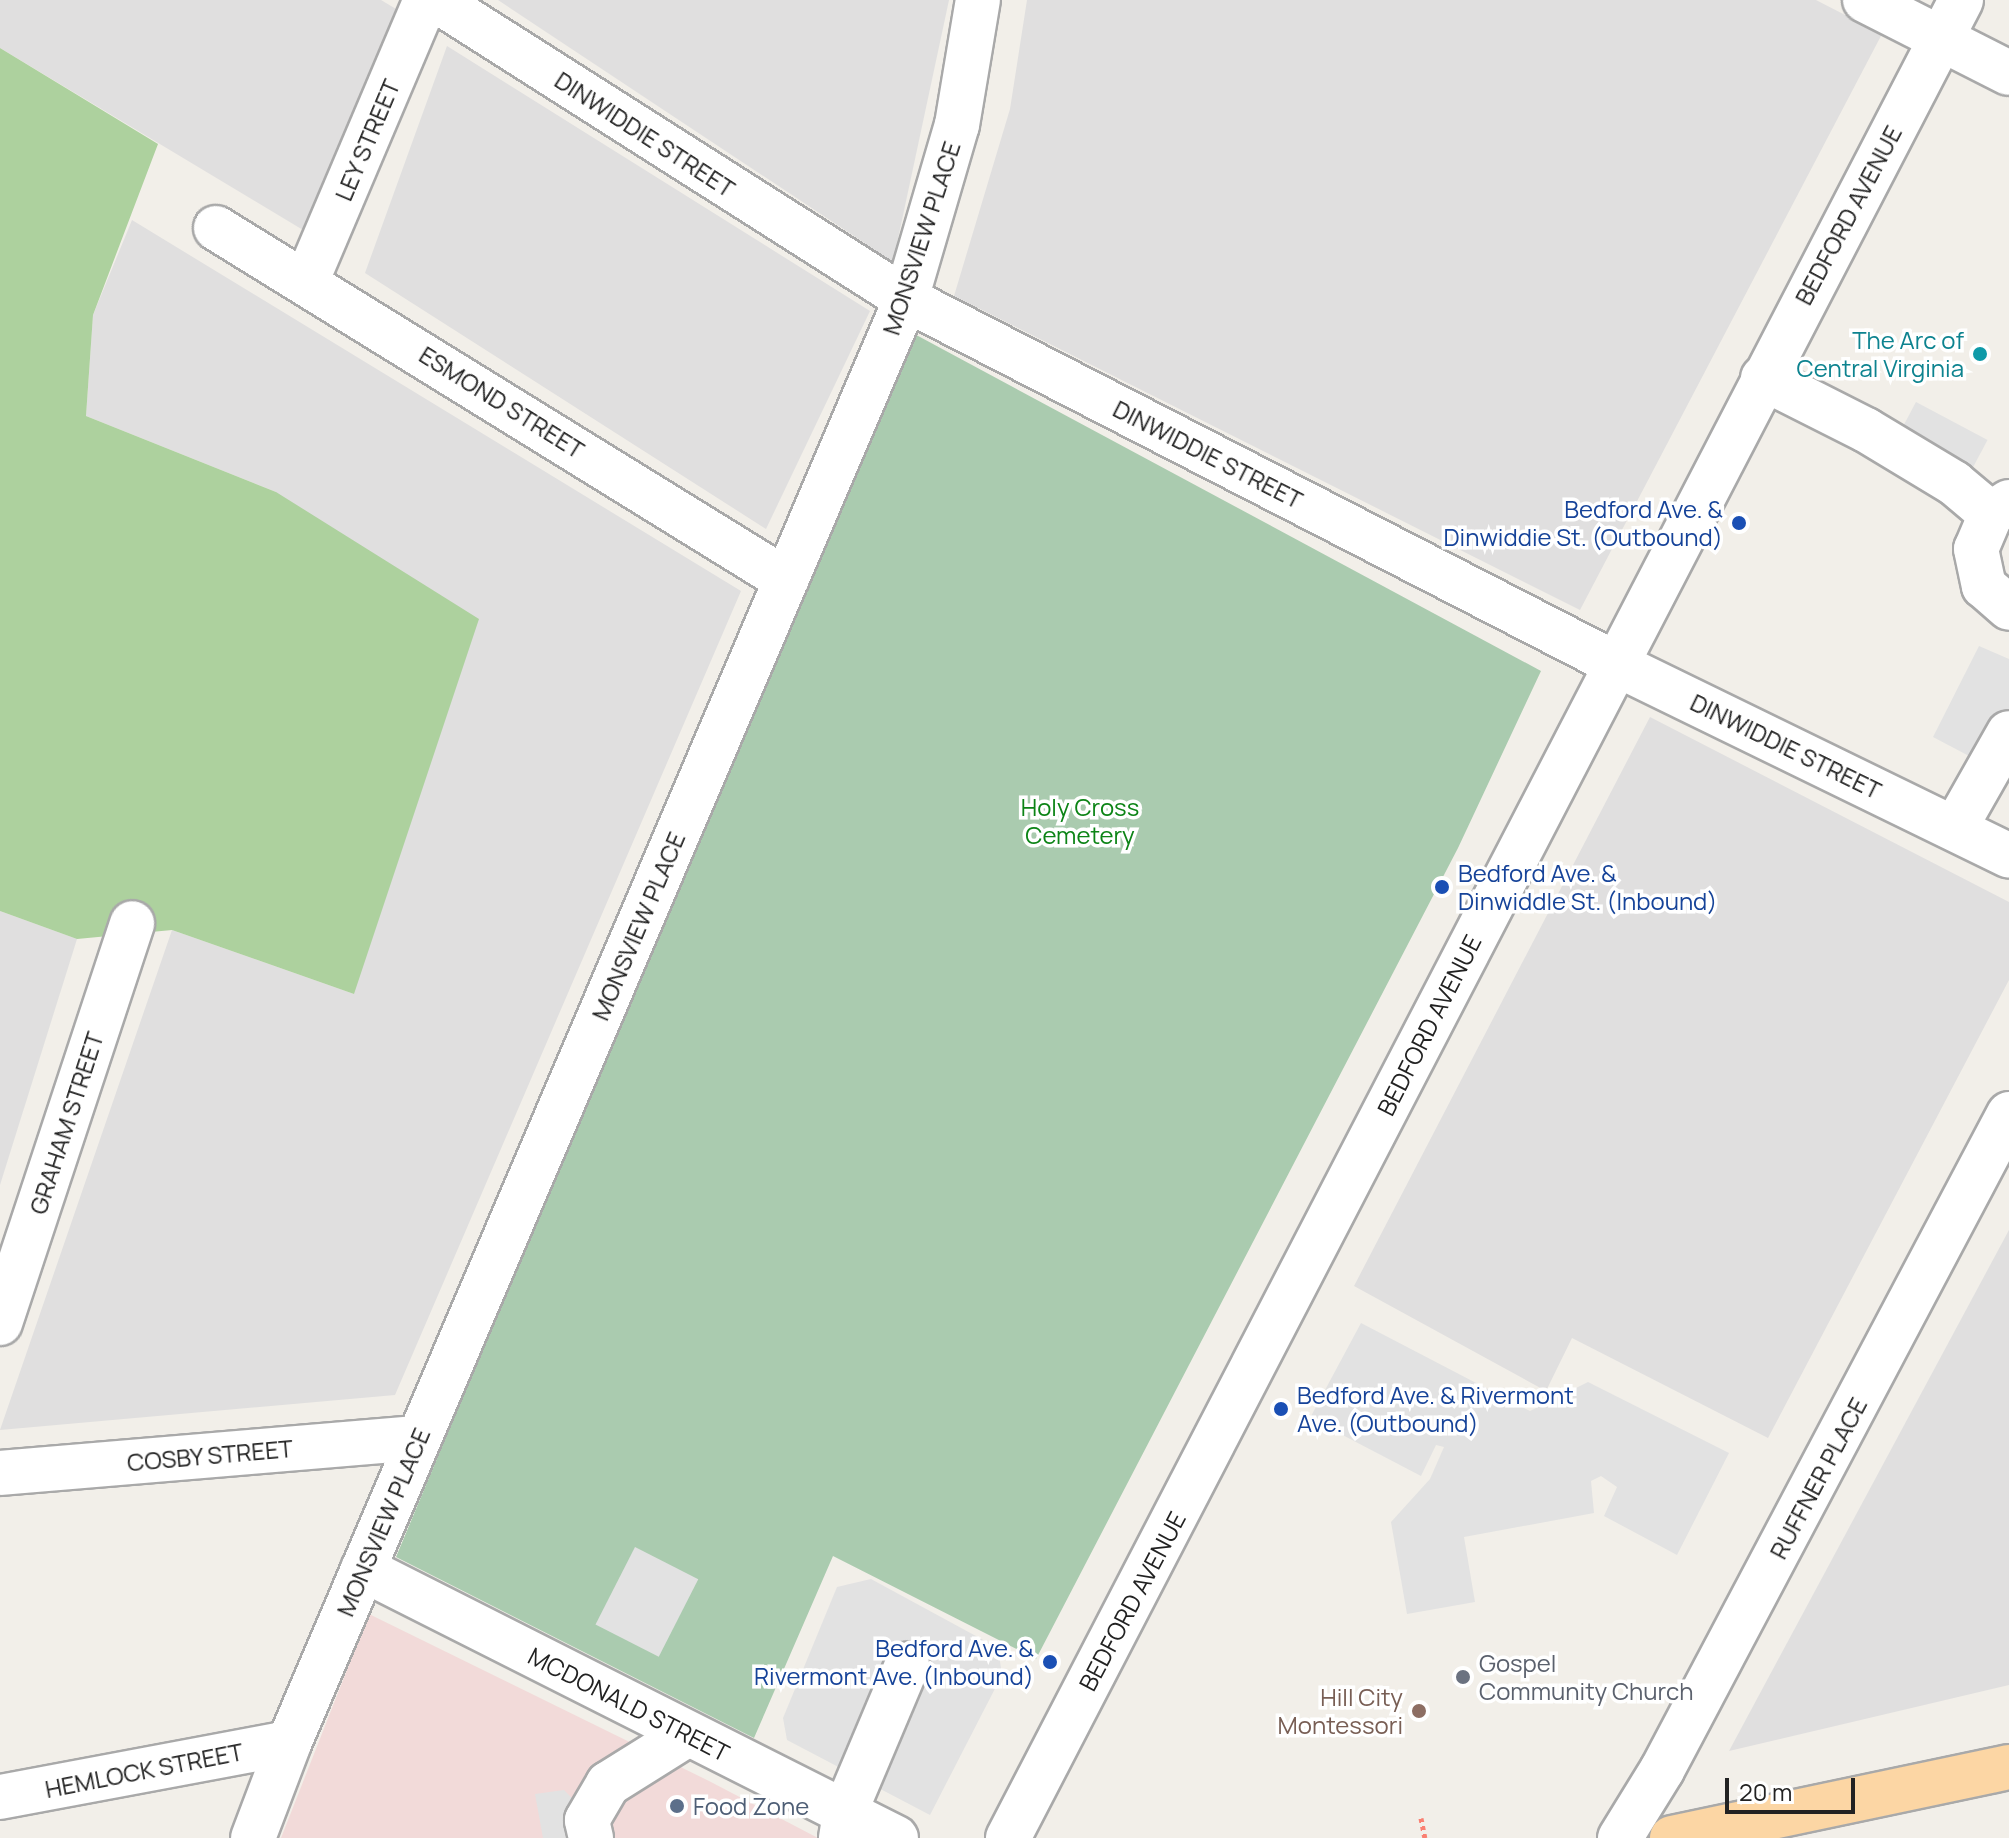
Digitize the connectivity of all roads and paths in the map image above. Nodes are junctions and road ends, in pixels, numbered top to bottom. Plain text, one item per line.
1 (426, 0) edge
2 (436, 0) edge
3 (978, 0) edge
4 (1865, 0) edge
5 (1961, 0) edge
6 (1941, 39) junction
7 (2009, 73) edge
8 (216, 228) dead end
9 (307, 280) junction
10 (906, 299) junction
11 (1763, 378) junction
12 (2000, 508) edge
13 (786, 580) junction
14 (2009, 608) edge
15 (1616, 664) junction
16 (2009, 733) edge
17 (1955, 828) junction
18 (2009, 856) edge
19 (132, 923) dead end
20 (2009, 1114) edge
21 (0, 1323) edge
22 (419, 1438) junction
23 (0, 1473) edge
24 (363, 1569) junction
25 (907, 1665) dead end
26 (688, 1734) junction
27 (289, 1743) junction
28 (2009, 1767) edge
29 (0, 1797) edge
30 (1421, 1818) dead end
31 (843, 1825) edge
32 (253, 1838) edge
33 (591, 1838) edge
34 (896, 1838) edge
35 (1008, 1838) edge
36 (1425, 1838) edge
37 (1620, 1838) edge
38 (1672, 1838) edge

1 - 9 street, LEY STREET
2 - 10 street, DINWIDDIE STREET
3 - 10 street, MONSVIEW PLACE
4 - 6 street
5 - 6 street, BEDFORD AVENUE
6 - 7 street
6 - 11 street, BEDFORD AVENUE
8 - 9 street, ESMOND STREET
9 - 13 street, ESMOND STREET
10 - 13 street, MONSVIEW PLACE
10 - 15 street, DINWIDDIE STREET
11 - 12 street
11 - 15 street, BEDFORD AVENUE
12 - 14 street
13 - 22 street, MONSVIEW PLACE
15 - 17 street, DINWIDDIE STREET
15 - 35 street, BEDFORD AVENUE
16 - 17 street
17 - 18 street, DINWIDDIE STREET
19 - 21 street, GRAHAM STREET
20 - 37 street, RUFFNER PLACE
22 - 23 street, COSBY STREET
22 - 24 street, MONSVIEW PLACE
24 - 26 street, MCDONALD STREET
24 - 27 street, MONSVIEW PLACE
25 - 31 street
26 - 31 street, MCDONALD STREET
26 - 33 street
27 - 29 street, HEMLOCK STREET
27 - 32 street, MONSVIEW PLACE
28 - 38 main road
30 - 36 path
31 - 34 street, MCDONALD STREET

